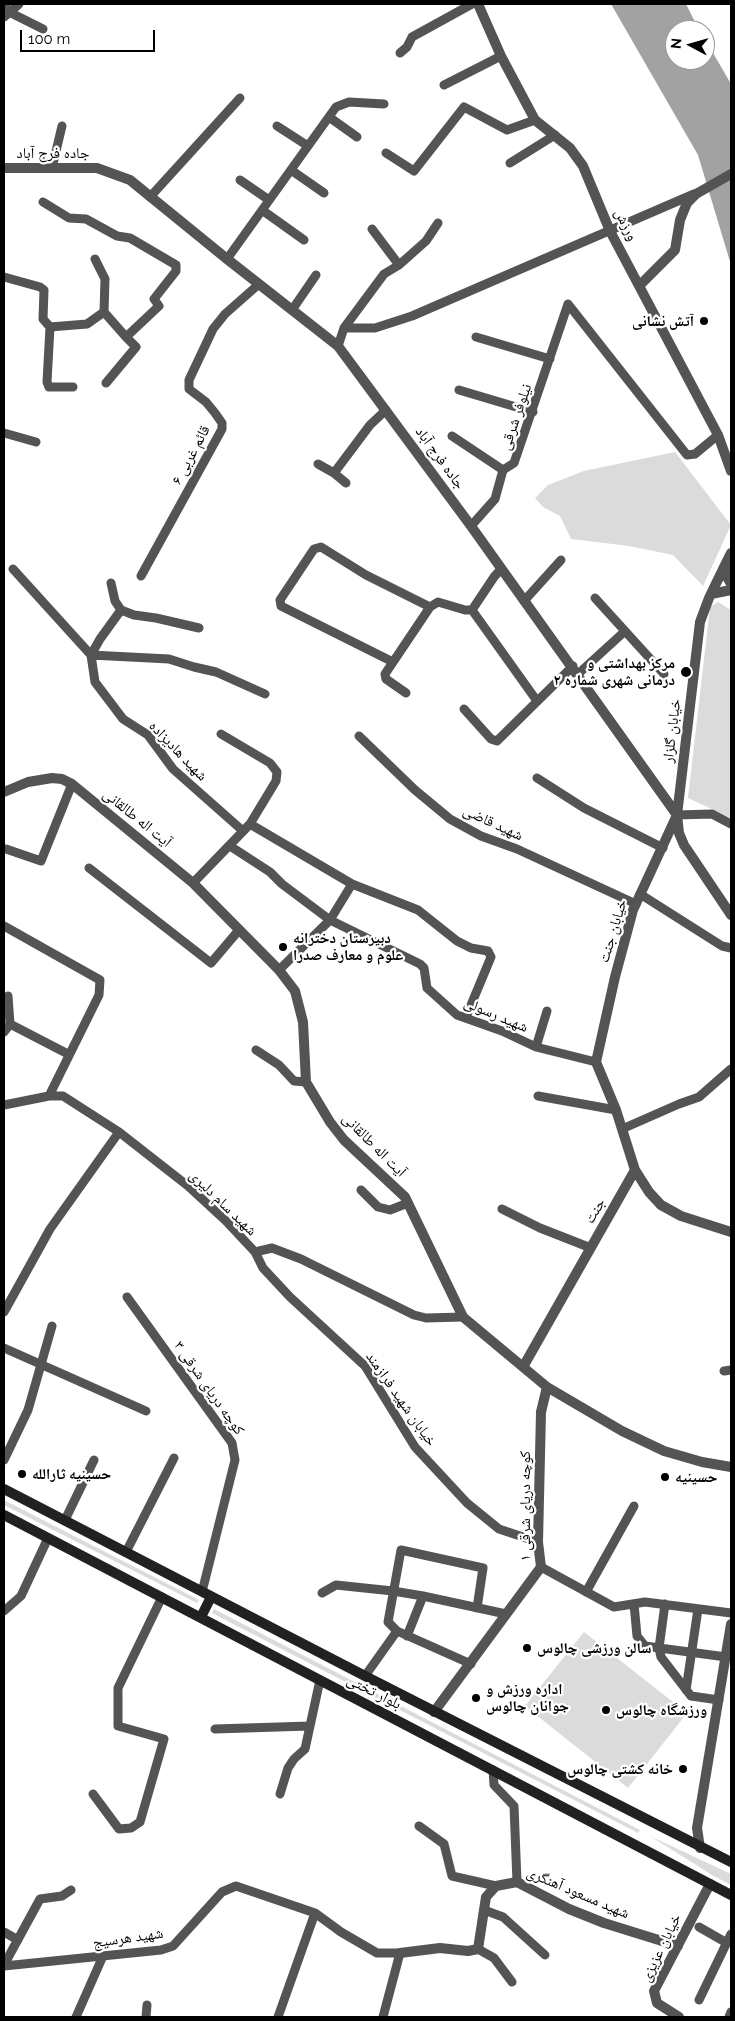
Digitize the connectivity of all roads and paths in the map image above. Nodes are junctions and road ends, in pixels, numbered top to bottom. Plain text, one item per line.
1 (19, 4) edge
2 (472, 4) edge
3 (478, 4) edge
4 (6, 12) edge
5 (42, 29) dead end
6 (400, 53) dead end
7 (500, 56) junction
8 (444, 86) dead end
9 (240, 98) dead end
10 (384, 104) dead end
11 (329, 117) junction
12 (535, 120) junction
13 (62, 126) dead end
14 (277, 126) dead end
15 (555, 135) junction
16 (357, 137) dead end
17 (308, 146) junction
18 (386, 153) dead end
19 (510, 163) dead end
20 (4, 168) edge
21 (52, 168) junction
22 (291, 170) junction
23 (731, 174) edge
24 (240, 180) dead end
25 (324, 193) dead end
26 (697, 193) junction
27 (150, 197) junction
28 (269, 200) junction
29 (43, 202) dead end
30 (262, 210) junction
31 (438, 223) dead end
32 (372, 229) dead end
33 (610, 230) junction
34 (304, 240) dead end
35 (95, 259) dead end
36 (226, 259) junction
37 (400, 265) junction
38 (316, 275) dead end
39 (4, 277) edge
40 (259, 284) junction
41 (640, 285) junction
42 (292, 310) junction
43 (104, 312) junction
44 (50, 327) junction
45 (344, 328) junction
46 (476, 336) dead end
47 (126, 337) junction
48 (338, 346) junction
49 (550, 359) junction
50 (106, 383) dead end
51 (72, 387) dead end
52 (459, 390) dead end
53 (386, 410) junction
54 (533, 412) junction
55 (4, 433) edge
56 (718, 435) junction
57 (452, 436) dead end
58 (36, 442) dead end
59 (318, 464) dead end
60 (503, 470) junction
61 (731, 471) edge
62 (334, 473) junction
63 (346, 483) dead end
64 (471, 526) junction
65 (730, 555) edge
66 (561, 560) dead end
67 (13, 569) dead end
68 (501, 569) junction
69 (140, 576) dead end
70 (111, 583) dead end
71 (731, 584) edge
72 (731, 590) edge
73 (711, 594) junction
74 (595, 598) dead end
75 (524, 601) junction
76 (430, 607) junction
77 (122, 610) junction
78 (472, 610) junction
79 (199, 628) dead end
80 (624, 632) junction
81 (91, 655) junction
82 (394, 662) junction
83 (575, 670) junction
84 (664, 674) dead end
85 (406, 693) dead end
86 (265, 694) dead end
87 (537, 702) junction
88 (464, 709) dead end
89 (221, 734) dead end
90 (360, 736) dead end
91 (537, 778) dead end
92 (72, 784) junction
93 (4, 792) edge
94 (678, 815) junction
95 (250, 824) junction
96 (731, 824) edge
97 (243, 831) junction
98 (230, 846) junction
99 (663, 848) junction
100 (6, 849) dead end
101 (88, 868) dead end
102 (194, 883) junction
103 (352, 884) junction
104 (640, 894) junction
105 (636, 904) junction
106 (731, 916) edge
107 (330, 920) junction
108 (4, 926) edge
109 (239, 930) junction
110 (731, 948) edge
111 (279, 970) junction
112 (8, 996) dead end
113 (547, 1012) dead end
114 (466, 1018) junction
115 (10, 1024) junction
116 (4, 1032) edge
117 (536, 1047) junction
118 (256, 1050) dead end
119 (68, 1054) junction
120 (596, 1062) junction
121 (731, 1069) edge
122 (306, 1082) junction
123 (49, 1096) junction
124 (538, 1096) dead end
125 (4, 1105) edge
126 (616, 1110) junction
127 (622, 1129) junction
128 (119, 1132) junction
129 (635, 1170) junction
130 (361, 1190) dead end
131 (408, 1203) junction
132 (502, 1209) dead end
133 (731, 1232) edge
134 (591, 1248) junction
135 (255, 1252) junction
136 (127, 1297) dead end
137 (4, 1312) edge
138 (463, 1317) junction
139 (52, 1326) dead end
140 (4, 1348) edge
141 (41, 1364) junction
142 (523, 1367) junction
143 (547, 1387) junction
144 (146, 1411) dead end
145 (174, 1458) dead end
146 (4, 1460) edge
147 (94, 1460) dead end
148 (731, 1467) edge
149 (4, 1489) edge
150 (634, 1506) dead end
151 (4, 1515) edge
152 (65, 1520) junction
153 (48, 1538) junction
154 (538, 1542) junction
155 (126, 1552) junction
156 (541, 1567) junction
157 (392, 1591) junction
158 (586, 1592) junction
159 (207, 1594) junction
160 (322, 1594) dead end
161 (423, 1596) junction
162 (162, 1597) junction
163 (634, 1604) junction
164 (665, 1604) junction
165 (477, 1608) junction
166 (698, 1609) junction
167 (4, 1610) edge
168 (731, 1612) edge
169 (506, 1614) junction
170 (201, 1617) junction
171 (731, 1624) edge
172 (397, 1631) junction
173 (407, 1636) junction
174 (659, 1648) junction
175 (692, 1652) junction
176 (726, 1657) junction
177 (470, 1664) junction
178 (365, 1676) junction
179 (320, 1680) junction
180 (686, 1690) junction
181 (718, 1700) junction
182 (434, 1712) junction
183 (310, 1726) junction
184 (216, 1729) dead end
185 (493, 1770) junction
186 (94, 1794) dead end
187 (280, 1794) dead end
188 (418, 1826) dead end
189 (697, 1828) junction
190 (680, 1838) junction
191 (700, 1848) junction
192 (731, 1862) edge
193 (516, 1882) junction
194 (710, 1884) junction
195 (496, 1886) junction
196 (71, 1890) dead end
197 (731, 1895) edge
198 (484, 1910) junction
199 (316, 1913) junction
200 (699, 1927) dead end
201 (4, 1932) edge
202 (729, 1939) edge
203 (18, 1940) junction
204 (678, 1946) junction
205 (478, 1948) junction
206 (400, 1953) junction
207 (545, 1955) dead end
208 (104, 1956) junction
209 (4, 1966) edge
210 (512, 1982) dead end
211 (699, 2000) dead end
212 (146, 2005) dead end
213 (731, 2012) edge
214 (76, 2017) edge
215 (146, 2017) edge
216 (278, 2017) edge
217 (383, 2017) edge
218 (679, 2017) edge
219 (728, 2017) edge

1 - 4 street
2 - 6 street
3 - 7 street, ورزش
4 - 5 street
7 - 8 street
7 - 12 street, ورزش
9 - 27 street
10 - 11 street
11 - 16 street
11 - 17 street
12 - 15 street, ورزش
12 - 18 street
13 - 21 street
14 - 17 street
15 - 19 street
15 - 33 street, ورزش
17 - 22 street
20 - 21 street, جاده فرج آباد
21 - 27 street, جاده فرج آباد
22 - 25 street
22 - 28 street
23 - 26 street
24 - 28 street
26 - 33 street
26 - 41 street
27 - 36 street, جاده فرج آباد
28 - 30 street
29 - 47 street
30 - 34 street
30 - 36 street
31 - 37 street
32 - 37 street
33 - 41 street, ورزش
33 - 45 street
35 - 43 street
36 - 40 street, جاده فرج آباد
37 - 45 street
38 - 42 street
39 - 44 street
40 - 42 street, جاده فرج آباد
40 - 69 street, قائم غربی ۶
41 - 56 street, ورزش
42 - 48 street, جاده فرج آباد
43 - 44 street
43 - 47 street
44 - 51 street
45 - 48 street
46 - 49 street
47 - 50 street
48 - 53 street, جاده فرج آباد
49 - 54 street, نیلوفر شرقی
49 - 56 street, نیلوفر شرقی
52 - 54 street
53 - 62 street
53 - 64 street, جاده فرج آباد
54 - 60 street, نیلوفر شرقی
55 - 58 street
56 - 61 street, ورزش
57 - 60 street
59 - 62 street
60 - 64 street, نیلوفر شرقی
62 - 63 street
64 - 68 street, جاده فرج آباد
65 - 71 street
65 - 73 street, خیابان گلزار
66 - 75 street
67 - 81 street
68 - 75 street, جاده فرج آباد
68 - 78 street
70 - 77 street
72 - 73 street
73 - 94 street, خیابان گلزار
74 - 80 street
75 - 83 street, جاده فرج آباد
76 - 78 street
76 - 82 street
76 - 82 street
77 - 79 street
77 - 81 street
78 - 87 street
80 - 83 street
80 - 84 street
81 - 86 street
81 - 97 street, شهید هادیزاده
82 - 85 street
83 - 87 street
83 - 94 street, جاده فرج آباد
87 - 88 street
89 - 95 street
90 - 105 street, شهید قاضی
91 - 99 street
92 - 93 street, آیت اله طالقانی
92 - 100 street
92 - 102 street, آیت اله طالقانی
94 - 96 street
94 - 99 street, خیابان جنت
94 - 106 street, جاده فرج آباد
95 - 97 street
95 - 103 street
97 - 98 street
98 - 102 street
98 - 107 street, شهید رسولی
99 - 104 street, خیابان جنت
101 - 109 street
102 - 109 street, آیت اله طالقانی
103 - 107 street
103 - 114 street
104 - 105 street, خیابان جنت
104 - 110 street
105 - 120 street, خیابان جنت
107 - 111 street
107 - 114 street, شهید رسولی
108 - 119 street
109 - 111 street, آیت اله طالقانی
111 - 122 street, آیت اله طالقانی
112 - 115 street
113 - 117 street
114 - 117 street, شهید رسولی
115 - 116 street
115 - 119 street
117 - 120 street, شهید رسولی
118 - 122 street
119 - 123 street
120 - 126 street
121 - 127 street
122 - 131 street, آیت اله طالقانی
123 - 125 street, شهید سام دلیری
123 - 128 street, شهید سام دلیری
124 - 126 street
126 - 127 street
127 - 129 street
128 - 135 street, شهید سام دلیری
128 - 137 street
129 - 133 street
129 - 134 street, جنت
130 - 131 street
131 - 138 street, آیت اله طالقانی
132 - 134 street
134 - 142 street, جنت
135 - 138 street, شهید سام دلیری
135 - 154 street, خیابان شهید فرازمند
136 - 159 street, کوچه دریای شرقی ۳
138 - 142 street, آیت اله طالقانی
139 - 141 street
140 - 141 street
141 - 144 street
141 - 146 street
142 - 143 street, آیت اله طالقانی
143 - 148 street, آیت اله طالقانی
143 - 154 street, کوچه دریای شرقی ۱
145 - 155 street
147 - 152 street
149 - 152 main road, بلوار تختی
150 - 158 street
151 - 153 main road, بلوار تختی
152 - 155 main road, بلوار تختی
153 - 162 main road, بلوار تختی
153 - 167 street
154 - 156 street, کوچه دریای شرقی ۱
155 - 159 main road, بلوار تختی
156 - 158 street
156 - 169 street, کوچه دریای شرقی ۱
157 - 160 street
157 - 161 street
157 - 165 street
157 - 172 street
158 - 163 street
159 - 170 main road
159 - 178 main road, بلوار تختی
161 - 165 street
161 - 173 street
162 - 170 main road, بلوار تختی
162 - 186 street
163 - 164 street
163 - 174 street
164 - 166 street
164 - 174 street
165 - 169 street
166 - 168 street
166 - 175 street
169 - 177 street, کوچه دریای شرقی ۱
170 - 179 main road, بلوار تختی
171 - 176 street
172 - 173 street
172 - 178 street
173 - 177 street
174 - 175 street
174 - 180 street
175 - 176 street
175 - 180 street
176 - 181 street
177 - 182 street, کوچه دریای شرقی ۱
178 - 182 main road, بلوار تختی
179 - 183 street
179 - 185 main road, بلوار تختی
180 - 181 street
181 - 189 street
182 - 190 main road, بلوار تختی
183 - 184 street
183 - 187 street
185 - 193 street
185 - 194 main road, بلوار تختی
188 - 195 street
189 - 190 street
189 - 191 street
190 - 191 main road, بلوار تختی
191 - 192 main road, بلوار تختی
193 - 195 street, شهید مسعود آهنگری
193 - 204 street, شهید مسعود آهنگری
194 - 197 main road, بلوار تختی
194 - 204 street, خیابان عزیزی
195 - 198 street
196 - 203 street, شهید هرسیج
198 - 205 street
198 - 207 street
199 - 206 street
199 - 208 street, شهید هرسیج
199 - 216 street
200 - 202 street
201 - 203 street
202 - 211 street
203 - 209 street, شهید هرسیج
204 - 218 street, خیابان عزیزی
205 - 206 street
205 - 210 street
206 - 217 street
208 - 209 street, شهید هرسیج
208 - 214 street
212 - 215 street
213 - 219 street

